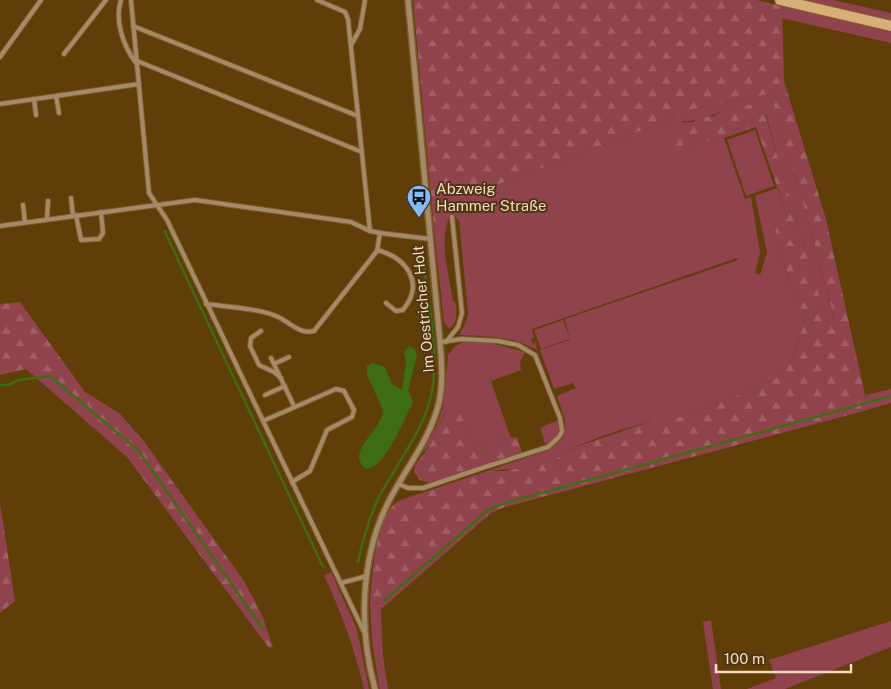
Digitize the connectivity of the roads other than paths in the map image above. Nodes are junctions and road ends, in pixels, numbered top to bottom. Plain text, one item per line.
1 (41, 0) edge
2 (106, 0) edge
3 (121, 0) edge
4 (131, 0) edge
5 (317, 0) edge
6 (365, 0) edge
7 (408, 0) edge
8 (780, 0) edge
9 (133, 26) junction
10 (891, 26) edge
11 (351, 45) junction
12 (64, 54) dead end
13 (0, 57) edge
14 (137, 63) junction
15 (139, 84) junction
16 (56, 96) junction
17 (34, 99) junction
18 (0, 104) edge
19 (59, 112) dead end
20 (36, 115) dead end
21 (358, 116) junction
22 (362, 152) junction
23 (71, 198) dead end
24 (48, 201) dead end
25 (156, 204) junction
26 (23, 205) dead end
27 (100, 212) junction
28 (75, 215) junction
29 (452, 217) dead end
30 (47, 219) junction
31 (24, 222) junction
32 (0, 226) edge
33 (370, 231) junction
34 (380, 233) junction
35 (430, 239) junction
36 (377, 250) junction
37 (386, 303) dead end
38 (206, 304) junction
39 (262, 331) dead end
40 (443, 342) junction
41 (290, 357) dead end
42 (271, 358) dead end
43 (274, 364) junction
44 (281, 378) junction
45 (285, 386) junction
46 (265, 395) dead end
47 (294, 406) junction
48 (263, 421) junction
49 (292, 482) junction
50 (398, 484) junction
51 (367, 576) junction
52 (341, 583) junction
53 (365, 634) junction
54 (375, 689) edge

1 - 13 lane
2 - 12 lane
3 - 14 lane
4 - 9 lane
5 - 11 lane
6 - 11 lane
7 - 35 street, Im Oestricher Holt
8 - 10 main road
9 - 14 lane
9 - 21 lane
11 - 21 lane
14 - 15 lane
14 - 22 lane
15 - 16 lane
15 - 25 lane
16 - 17 lane
16 - 19 lane
17 - 18 lane
17 - 20 lane
21 - 22 lane
22 - 33 lane
23 - 28 lane
24 - 30 lane
25 - 27 lane
25 - 33 lane
25 - 38 lane
26 - 31 lane
27 - 28 lane
27 - 28 lane
28 - 30 lane
29 - 40 lane
30 - 31 lane
31 - 32 lane
33 - 34 lane
34 - 35 lane
34 - 36 lane
35 - 40 street, Im Oestricher Holt
36 - 37 lane
36 - 38 lane
38 - 48 lane
39 - 44 lane
40 - 50 street, Im Oestricher Holt
40 - 50 lane
41 - 43 lane
42 - 43 lane
43 - 44 lane
44 - 45 lane
45 - 46 lane
45 - 47 lane
47 - 48 lane
47 - 49 lane
48 - 49 lane
49 - 52 lane
50 - 51 street, Im Oestricher Holt
51 - 52 lane
51 - 53 street, Im Oestricher Holt
52 - 53 lane
53 - 54 street, Im Oestricher Holt

